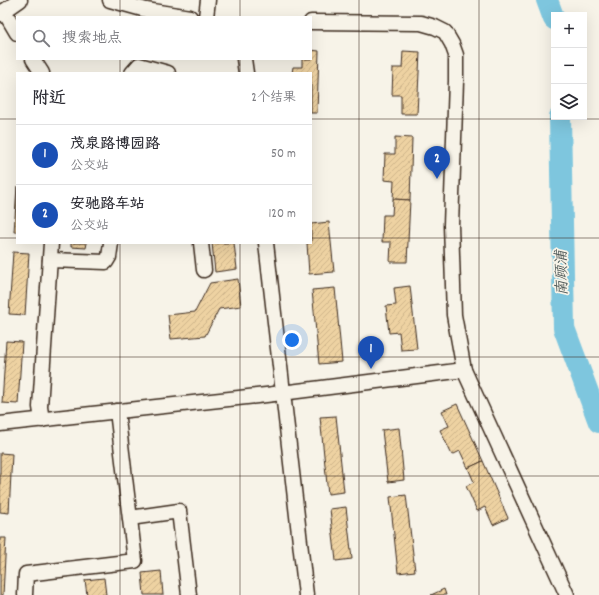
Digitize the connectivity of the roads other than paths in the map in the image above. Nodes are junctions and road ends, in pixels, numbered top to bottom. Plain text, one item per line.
1 (20, 0) edge
2 (110, 0) edge
3 (208, 0) edge
4 (2, 13) edge
5 (184, 16) edge
6 (206, 16) edge
7 (312, 22) edge
8 (16, 32) edge
9 (34, 60) edge
10 (244, 60) edge
11 (41, 72) edge
12 (133, 72) edge
13 (164, 72) edge
14 (246, 72) edge
15 (51, 244) edge
16 (111, 244) edge
17 (201, 244) edge
18 (266, 244) edge
19 (50, 260) junction
20 (204, 270) dead end
21 (464, 370) junction
22 (283, 393) junction
23 (117, 411) junction
24 (42, 420) junction
25 (0, 424) edge
26 (130, 518) junction
27 (25, 595) edge
28 (189, 595) edge
29 (306, 595) edge
30 (568, 595) edge

1 - 4 street
2 - 5 street
3 - 6 street
4 - 8 street
7 - 21 street
9 - 11 street
10 - 14 street
12 - 13 street
15 - 19 street
16 - 19 street
17 - 20 street
18 - 22 street
19 - 24 street
21 - 22 street
21 - 30 street
22 - 23 street
22 - 29 street
23 - 24 street
23 - 26 street
24 - 25 street
26 - 27 street
26 - 28 street

